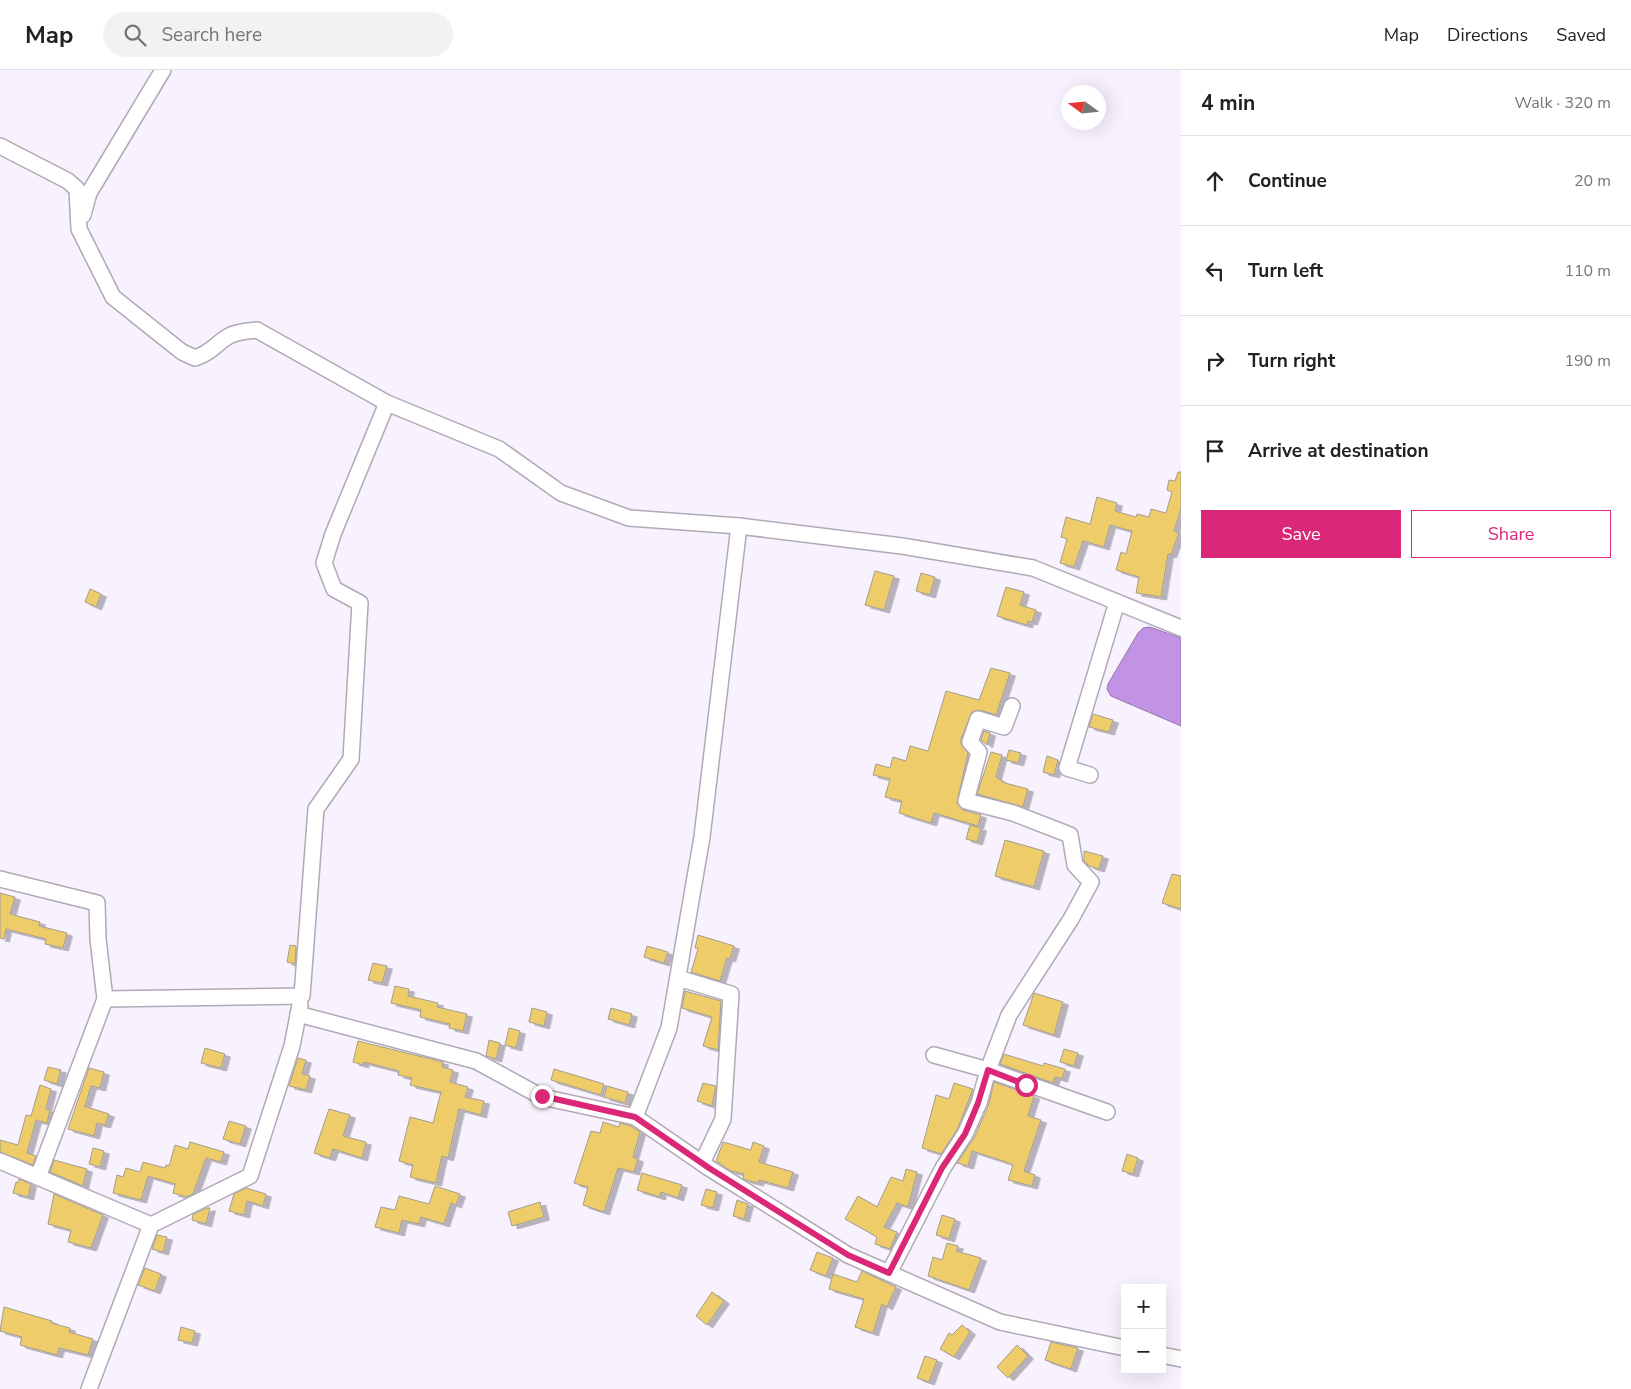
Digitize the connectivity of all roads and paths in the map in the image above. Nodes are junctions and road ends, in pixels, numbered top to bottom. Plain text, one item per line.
1 (163, 70) edge
2 (0, 146) edge
3 (79, 229) junction
4 (387, 403) junction
5 (739, 526) junction
6 (1117, 602) junction
7 (1181, 628) edge
8 (1012, 706) dead end
9 (1090, 775) dead end
10 (0, 879) edge
11 (678, 978) junction
12 (302, 996) junction
13 (105, 999) junction
14 (298, 1014) junction
15 (934, 1055) dead end
16 (988, 1070) junction
17 (1108, 1112) dead end
18 (635, 1117) junction
19 (0, 1161) edge
20 (702, 1164) junction
21 (38, 1177) junction
22 (151, 1225) junction
23 (889, 1273) junction
24 (1121, 1347) edge
25 (1166, 1356) edge
26 (1181, 1359) edge
27 (89, 1389) edge

1 - 3 street
2 - 3 street
3 - 4 street
4 - 5 street
4 - 12 street
5 - 6 street
5 - 11 street
6 - 7 street
6 - 9 street
8 - 16 street
10 - 13 street
11 - 18 street
11 - 20 street
12 - 13 street
12 - 14 street
13 - 21 street
14 - 18 street
14 - 22 street
15 - 16 street
16 - 17 street
16 - 23 street
18 - 20 street
19 - 21 street
20 - 23 street
21 - 22 street
22 - 27 street
23 - 24 street
25 - 26 street

